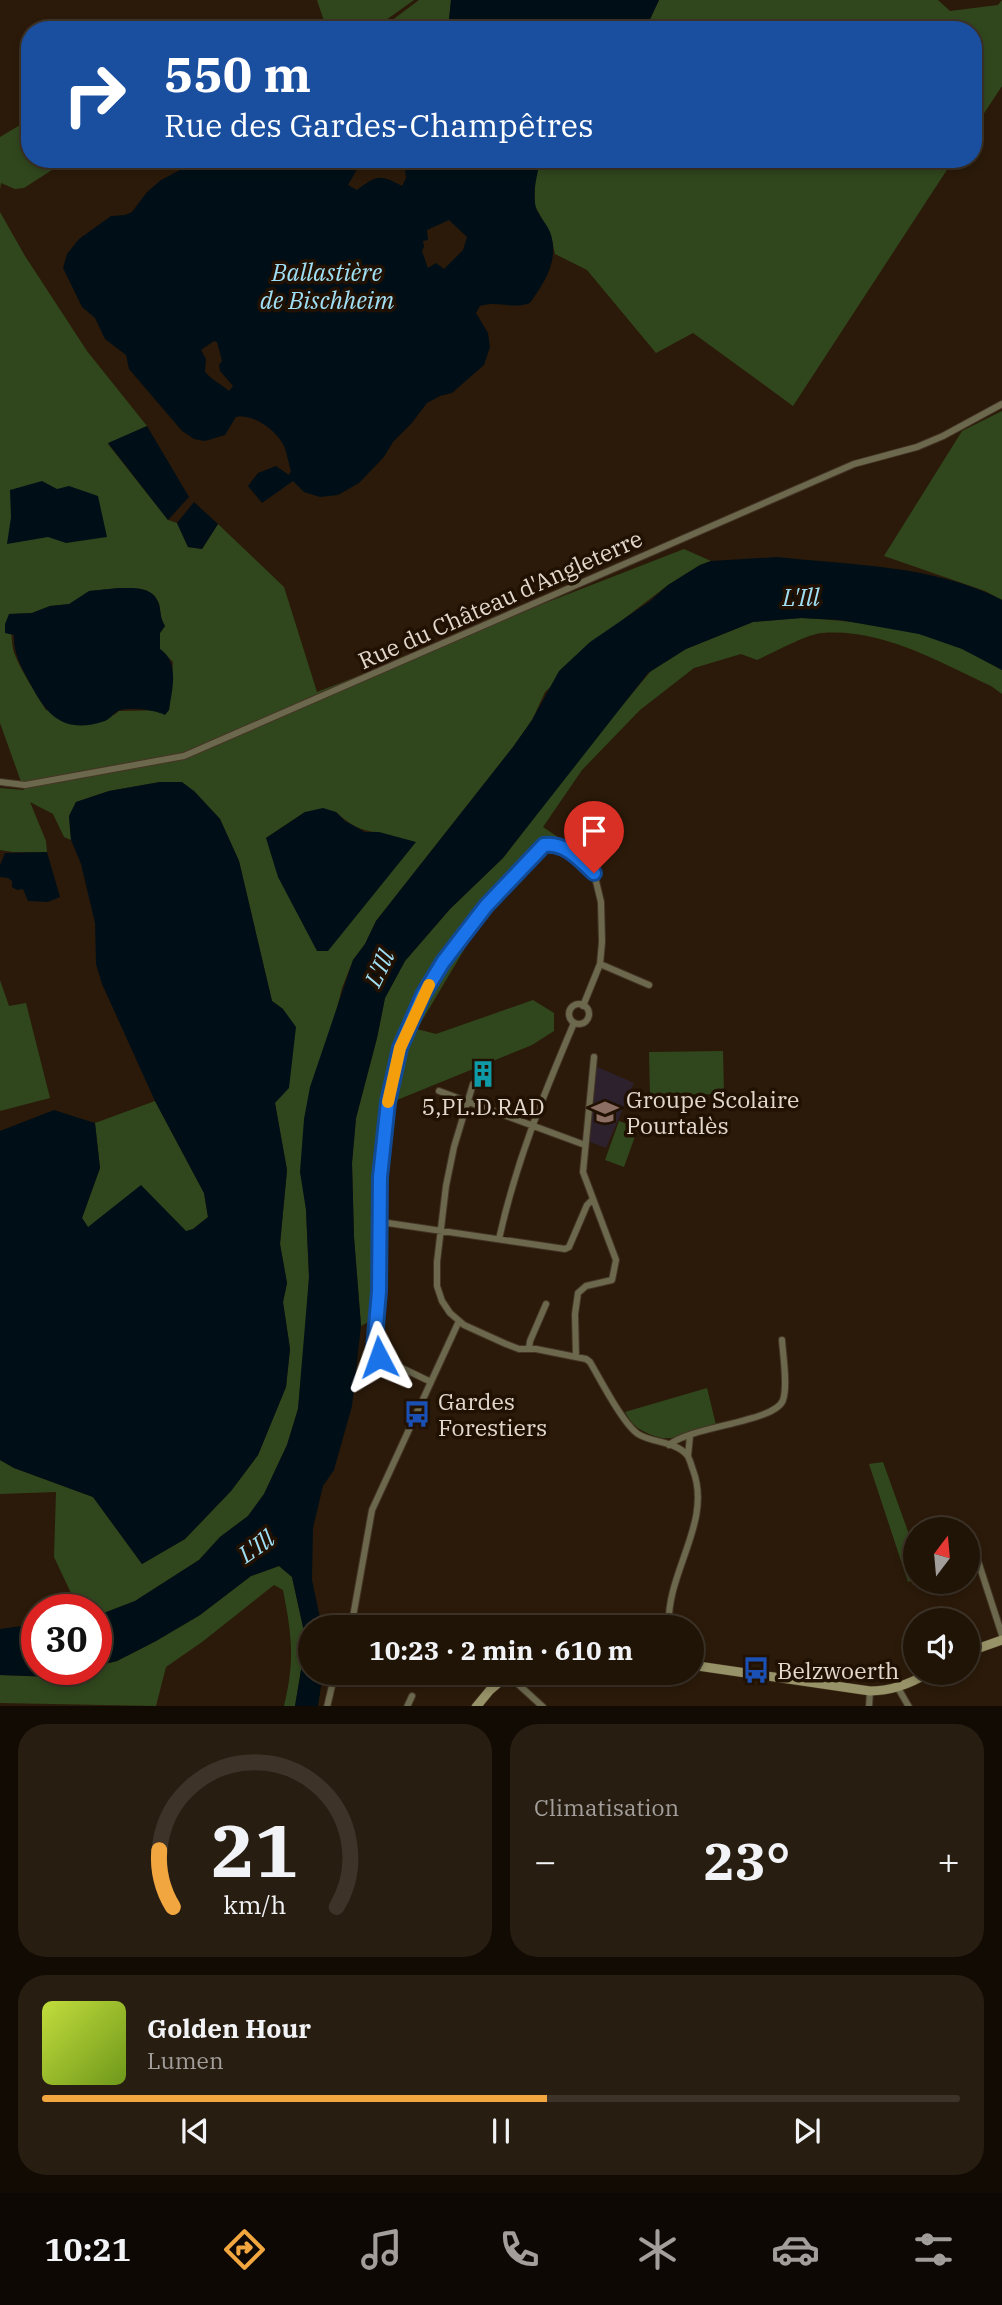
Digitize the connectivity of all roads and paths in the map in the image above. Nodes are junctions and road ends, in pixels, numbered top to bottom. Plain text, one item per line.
1 (1002, 404) edge
2 (0, 782) edge
3 (600, 964) junction
4 (649, 985) dead end
5 (583, 1006) junction
6 (574, 1023) junction
7 (594, 1057) dead end
8 (473, 1084) dead end
9 (439, 1091) dead end
10 (467, 1100) junction
11 (533, 1125) junction
12 (585, 1146) junction
13 (592, 1200) junction
14 (381, 1222) junction
15 (440, 1231) junction
16 (499, 1239) junction
17 (546, 1304) dead end
18 (458, 1321) junction
19 (782, 1340) dead end
20 (529, 1349) junction
21 (576, 1357) junction
22 (430, 1382) junction
23 (690, 1436) junction
24 (669, 1445) junction
25 (688, 1456) junction
26 (980, 1567) edge
27 (353, 1615) edge
28 (670, 1615) edge
29 (1002, 1637) edge
30 (980, 1646) edge
31 (704, 1667) edge
32 (332, 1685) edge
33 (496, 1685) edge
34 (521, 1685) edge
35 (906, 1685) edge
36 (898, 1688) junction
37 (870, 1691) junction
38 (412, 1696) dead end
39 (327, 1706) edge
40 (407, 1706) edge
41 (476, 1706) edge
42 (543, 1706) edge
43 (869, 1706) edge
44 (909, 1706) edge

1 - 2 street, Rue du Château d'Angleterre
3 - 4 street
3 - 5 street
3 - 14 street
5 - 6 street
5 - 6 street
6 - 11 street
7 - 12 street
8 - 10 street
9 - 10 street
10 - 11 street
10 - 15 street
11 - 12 street
11 - 16 street
12 - 13 street
13 - 16 street
13 - 21 street
14 - 15 street
14 - 22 street
15 - 16 street
15 - 18 street
17 - 20 street
18 - 20 street
18 - 22 street
19 - 23 street
20 - 21 street
21 - 24 street
22 - 27 street
23 - 24 street
23 - 25 street
24 - 25 street
25 - 28 street
26 - 29 street
29 - 30 main road
31 - 37 main road
32 - 39 street
33 - 41 main road
34 - 42 street
35 - 36 main road
36 - 37 main road
36 - 44 street
37 - 43 street
38 - 40 street

